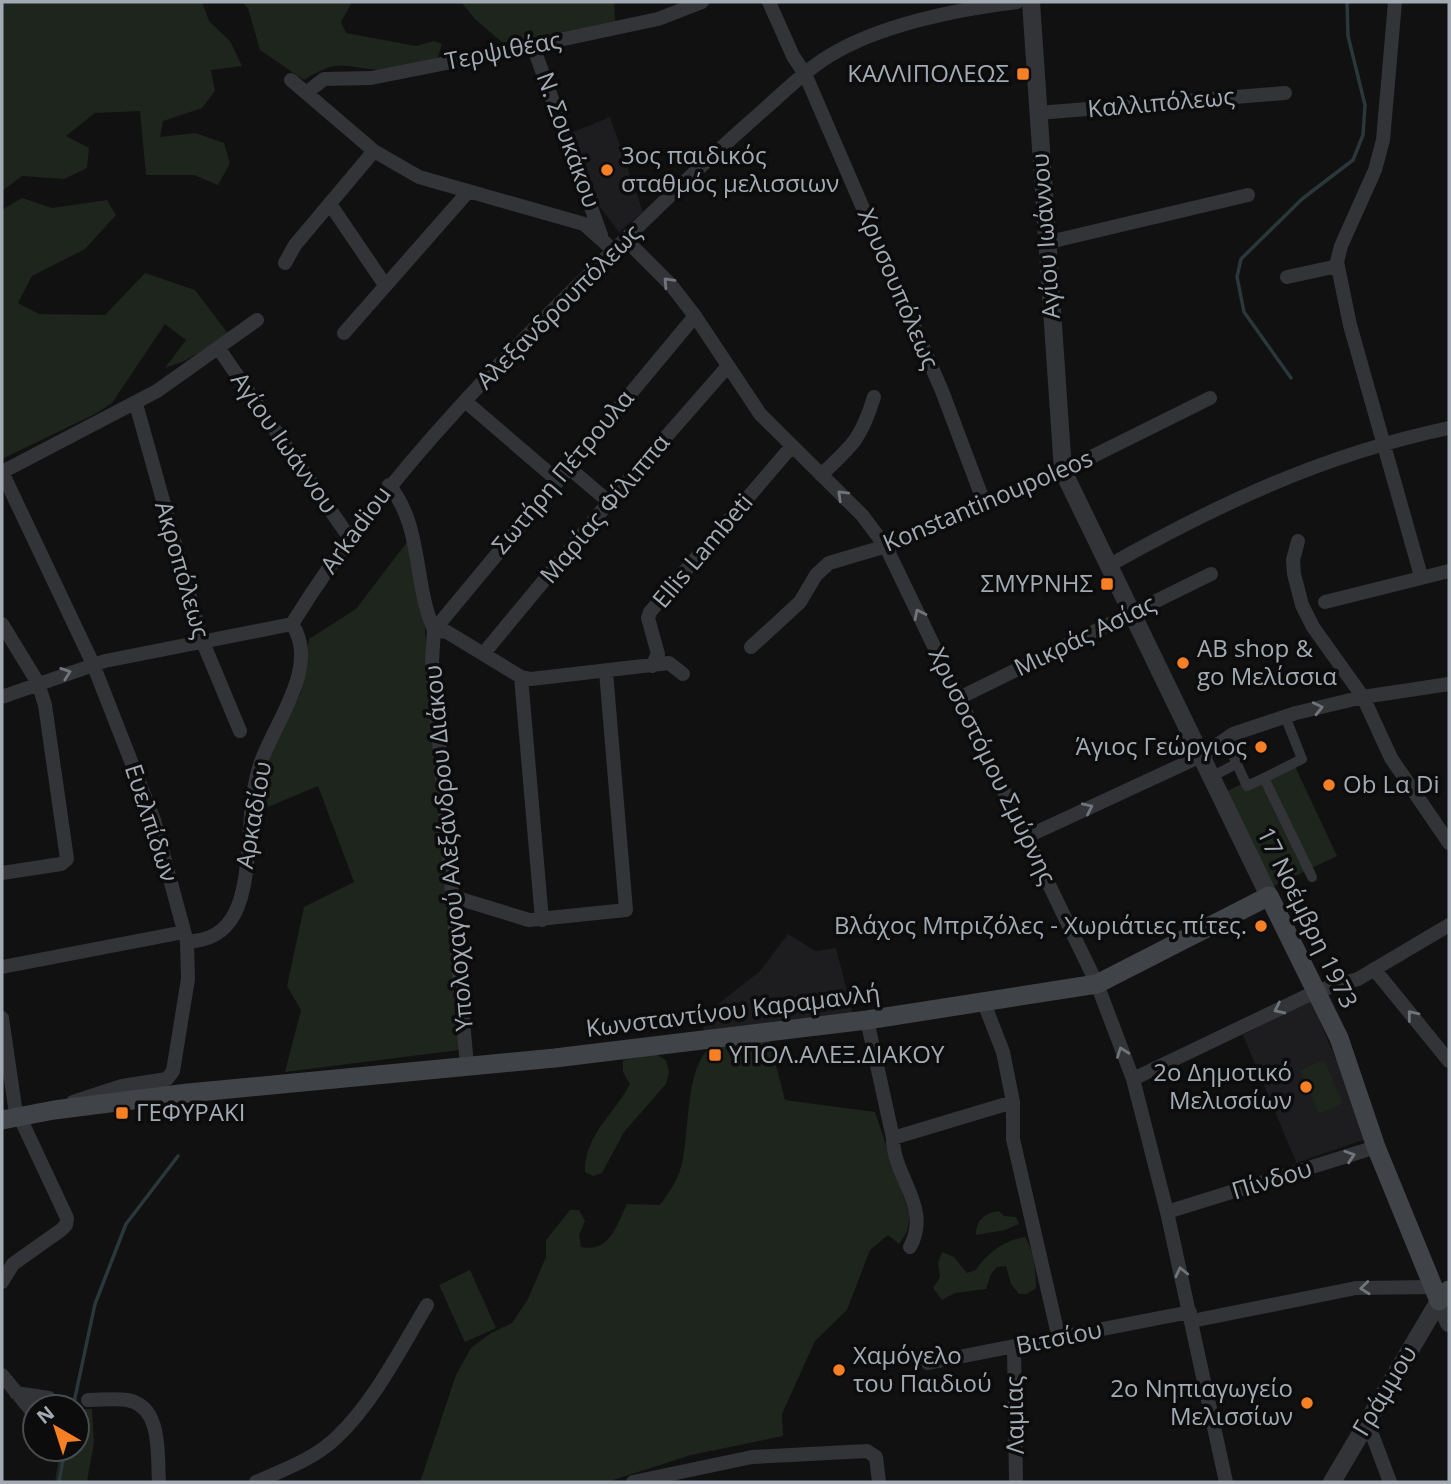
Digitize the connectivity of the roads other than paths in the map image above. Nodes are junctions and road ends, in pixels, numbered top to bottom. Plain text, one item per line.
1 (702, 2) edge
2 (769, 2) edge
3 (1017, 2) edge
4 (1031, 2) edge
5 (1395, 2) edge
6 (686, 6) edge
7 (533, 46) junction
8 (805, 74) junction
9 (291, 80) dead end
10 (306, 93) junction
11 (1285, 93) dead end
12 (1038, 113) junction
13 (374, 151) junction
14 (467, 193) junction
15 (1248, 195) dead end
16 (330, 204) junction
17 (601, 235) junction
18 (625, 239) junction
19 (1045, 243) junction
20 (613, 250) junction
21 (285, 263) dead end
22 (1338, 266) junction
23 (1287, 277) dead end
24 (385, 285) junction
25 (695, 316) junction
26 (257, 320) dead end
27 (344, 333) dead end
28 (219, 349) junction
29 (728, 366) junction
30 (874, 397) dead end
31 (1210, 398) dead end
32 (465, 401) junction
33 (136, 404) junction
34 (1449, 428) edge
35 (428, 441) joint
36 (1384, 442) junction
37 (792, 446) junction
38 (568, 467) junction
39 (1063, 471) junction
40 (2, 472) edge
41 (821, 475) junction
42 (557, 480) junction
43 (389, 485) junction
44 (609, 502) junction
45 (985, 505) junction
46 (349, 537) junction
47 (1298, 541) dead end
48 (886, 547) junction
49 (1108, 566) junction
50 (1449, 571) edge
51 (1211, 574) dead end
52 (1421, 576) junction
53 (1325, 602) dead end
54 (1131, 613) junction
55 (2, 624) edge
56 (292, 624) junction
57 (434, 631) junction
58 (202, 640) junction
59 (751, 647) dead end
60 (484, 653) junction
61 (93, 664) junction
62 (652, 666) junction
63 (606, 671) junction
64 (684, 674) dead end
65 (522, 677) junction
66 (38, 683) junction
67 (1449, 684) edge
68 (2, 697) edge
69 (1363, 697) junction
70 (959, 698) junction
71 (1285, 716) junction
72 (240, 732) dead end
73 (1225, 738) junction
74 (1201, 756) junction
75 (1236, 764) junction
76 (1211, 777) junction
77 (1264, 778) junction
78 (1026, 837) junction
79 (1449, 843) edge
80 (2, 873) edge
81 (1312, 877) dead end
82 (454, 897) junction
83 (1269, 897) junction
84 (542, 920) junction
85 (1449, 925) edge
86 (186, 937) junction
87 (2, 967) edge
88 (1374, 969) junction
89 (1097, 984) junction
90 (1317, 991) junction
91 (984, 1003) junction
92 (2, 1018) edge
93 (867, 1020) junction
94 (1449, 1061) edge
95 (467, 1066) junction
96 (1133, 1079) junction
97 (1013, 1102) junction
98 (54, 1110) junction
99 (11, 1118) edge
100 (893, 1138) junction
101 (1377, 1147) junction
102 (1167, 1212) junction
103 (910, 1247) dead end
104 (2, 1282) edge
105 (1440, 1285) edge
106 (426, 1305) dead end
107 (1191, 1317) junction
108 (1449, 1323) edge
109 (1059, 1339) junction
110 (1014, 1347) junction
111 (928, 1363) dead end
112 (2, 1375) edge
113 (16, 1392) junction
114 (22, 1393) edge
115 (21, 1398) edge
116 (91, 1400) edge
117 (1367, 1421) junction
118 (159, 1482) edge
119 (256, 1482) edge
120 (633, 1482) edge
121 (879, 1482) edge
122 (1016, 1482) edge
123 (1226, 1482) edge
124 (1332, 1482) edge
125 (1390, 1482) edge

1 - 6 street, Τερψιθέας
2 - 8 street, Χρυσουπόλεως
3 - 8 street, Αλεξανδρουπόλεως
4 - 12 street, Αγίου Ιωάννου
5 - 22 street
6 - 7 street, Τερψιθέας
7 - 10 street, Τερψιθέας
7 - 17 street, Ν. Σουκάκου
8 - 18 street, Αλεξανδρουπόλεως
8 - 45 street, Χρυσουπόλεως
9 - 10 street
10 - 13 street
11 - 12 street, Καλλιπόλεως
12 - 19 street, Αγίου Ιωάννου
13 - 14 street
13 - 16 street
14 - 17 street
14 - 24 street
15 - 19 street
16 - 21 street
16 - 24 street
17 - 20 street
18 - 20 street, Αλεξανδρουπόλεως
25 -> 18 street, Χρυσοστόμου Σμύρνης
19 - 39 street, Αγίου Ιωάννου
20 - 32 street, Αλεξανδρουπόλεως
22 - 23 street
22 - 36 street
24 - 27 street
25 - 29 street, Χρυσοστόμου Σμύρνης
25 - 38 street, Σωτήρη Πέτρουλα
26 - 28 street
28 - 33 street
28 - 46 street, Αγίου Ιωάννου
29 - 37 street, Χρυσοστόμου Σμύρνης
29 - 44 street, Μαρίας Φίλιππα
30 - 41 street
31 - 39 street, Konstantinoupoleos
32 - 35 street, Αλεξανδρουπόλεως
32 - 42 street
33 - 40 street
33 - 58 street, Ακροπόλεως
34 - 36 street
35 - 43 street, Arkadiou
36 - 49 street
36 - 52 street
37 - 41 street, Χρυσοστόμου Σμύρνης
37 - 62 street, Ellis Lambeti
38 - 42 street, Σωτήρη Πέτρουλα
38 - 44 street
39 - 45 street, Konstantinoupoleos
39 - 49 street, 17 Νοέμβρη 1973
40 - 61 street, Ευελπίδων
48 -> 41 street, Χρυσοστόμου Σμύρνης
42 - 57 street, Σωτήρη Πέτρουλα
43 - 46 street, Arkadiou
43 - 57 street, Υπολοχαγού Αλεξάνδρου Διάκου
44 - 60 street, Μαρίας Φίλιππα
45 - 48 street, Konstantinoupoleos
46 - 56 street, Arkadiou
47 - 69 street
48 - 59 street, Konstantinoupoleos
70 -> 48 street, Χρυσοστόμου Σμύρνης
49 - 54 street, 17 Νοέμβρη 1973
50 - 52 street
51 - 54 street, Μικράς Ασίας
52 - 53 street
54 - 70 street, Μικράς Ασίας
54 - 74 street, 17 Νοέμβρη 1973
55 - 66 street
56 - 58 street
56 - 86 street, Αρκαδίου
57 - 60 street
57 - 82 street, Υπολοχαγού Αλεξάνδρου Διάκου
58 - 61 street
58 - 72 street, Ακροπόλεως
60 - 65 street
66 -> 61 street
61 - 86 street, Ευελπίδων
62 - 63 street
62 - 64 street
63 - 65 street
63 - 84 street
65 - 84 street
66 - 68 street
66 - 80 street
67 - 69 street
71 -> 69 street
69 - 79 street
70 - 78 street, Χρυσοστόμου Σμύρνης
71 - 73 street
71 - 77 street
73 - 74 street
73 - 75 street
74 - 76 street, 17 Νοέμβρη 1973
78 -> 74 street
75 - 76 street
75 - 77 street
76 - 83 street, 17 Νοέμβρη 1973
77 - 81 street
78 - 89 street, Χρυσοστόμου Σμύρνης
82 - 84 street
82 - 95 street, Υπολοχαγού Αλεξάνδρου Διάκου
83 - 89 main road, Κωνσταντίνου Καραμανλή
83 - 90 main road, 17 Νοέμβρη 1973
85 - 88 street
86 - 87 street, Αρκαδίου
86 - 98 street, Ευελπίδων
88 - 90 street
94 -> 88 street
89 - 91 main road, Κωνσταντίνου Καραμανλή
96 -> 89 street, Χρυσοστόμου Σμύρνης
90 -> 96 street
90 - 101 main road, 17 Νοέμβρη 1973
91 - 93 main road, Κωνσταντίνου Καραμανλή
91 - 97 street
92 - 99 street
93 - 95 main road, Κωνσταντίνου Καραμανλή
93 - 100 street
95 - 98 main road, Κωνσταντίνου Καραμανλή
96 - 102 street, Χρυσοστόμου Σμύρνης
97 - 100 street
97 - 109 street
98 - 99 main road, Κωνσταντίνου Καραμανλή
99 - 104 street
100 - 103 street
102 -> 101 street, Πίνδου
101 - 105 main road, 17 Νοέμβρη 1973
107 -> 102 street, Χρυσοστόμου Σμύρνης
105 -> 107 street, Βιτσίου
105 - 108 street
105 - 117 street, Γράμμου
106 - 119 street
107 - 109 street, Βιτσίου
107 - 123 street, Χρυσοστόμου Σμύρνης
109 - 110 street, Βιτσίου
110 - 111 street, Βιτσίου
110 - 122 street, Λαμίας
112 - 113 street
113 - 114 street
113 - 115 street
116 - 118 street
117 - 124 street, Γράμμου
117 - 125 street
120 - 121 street

